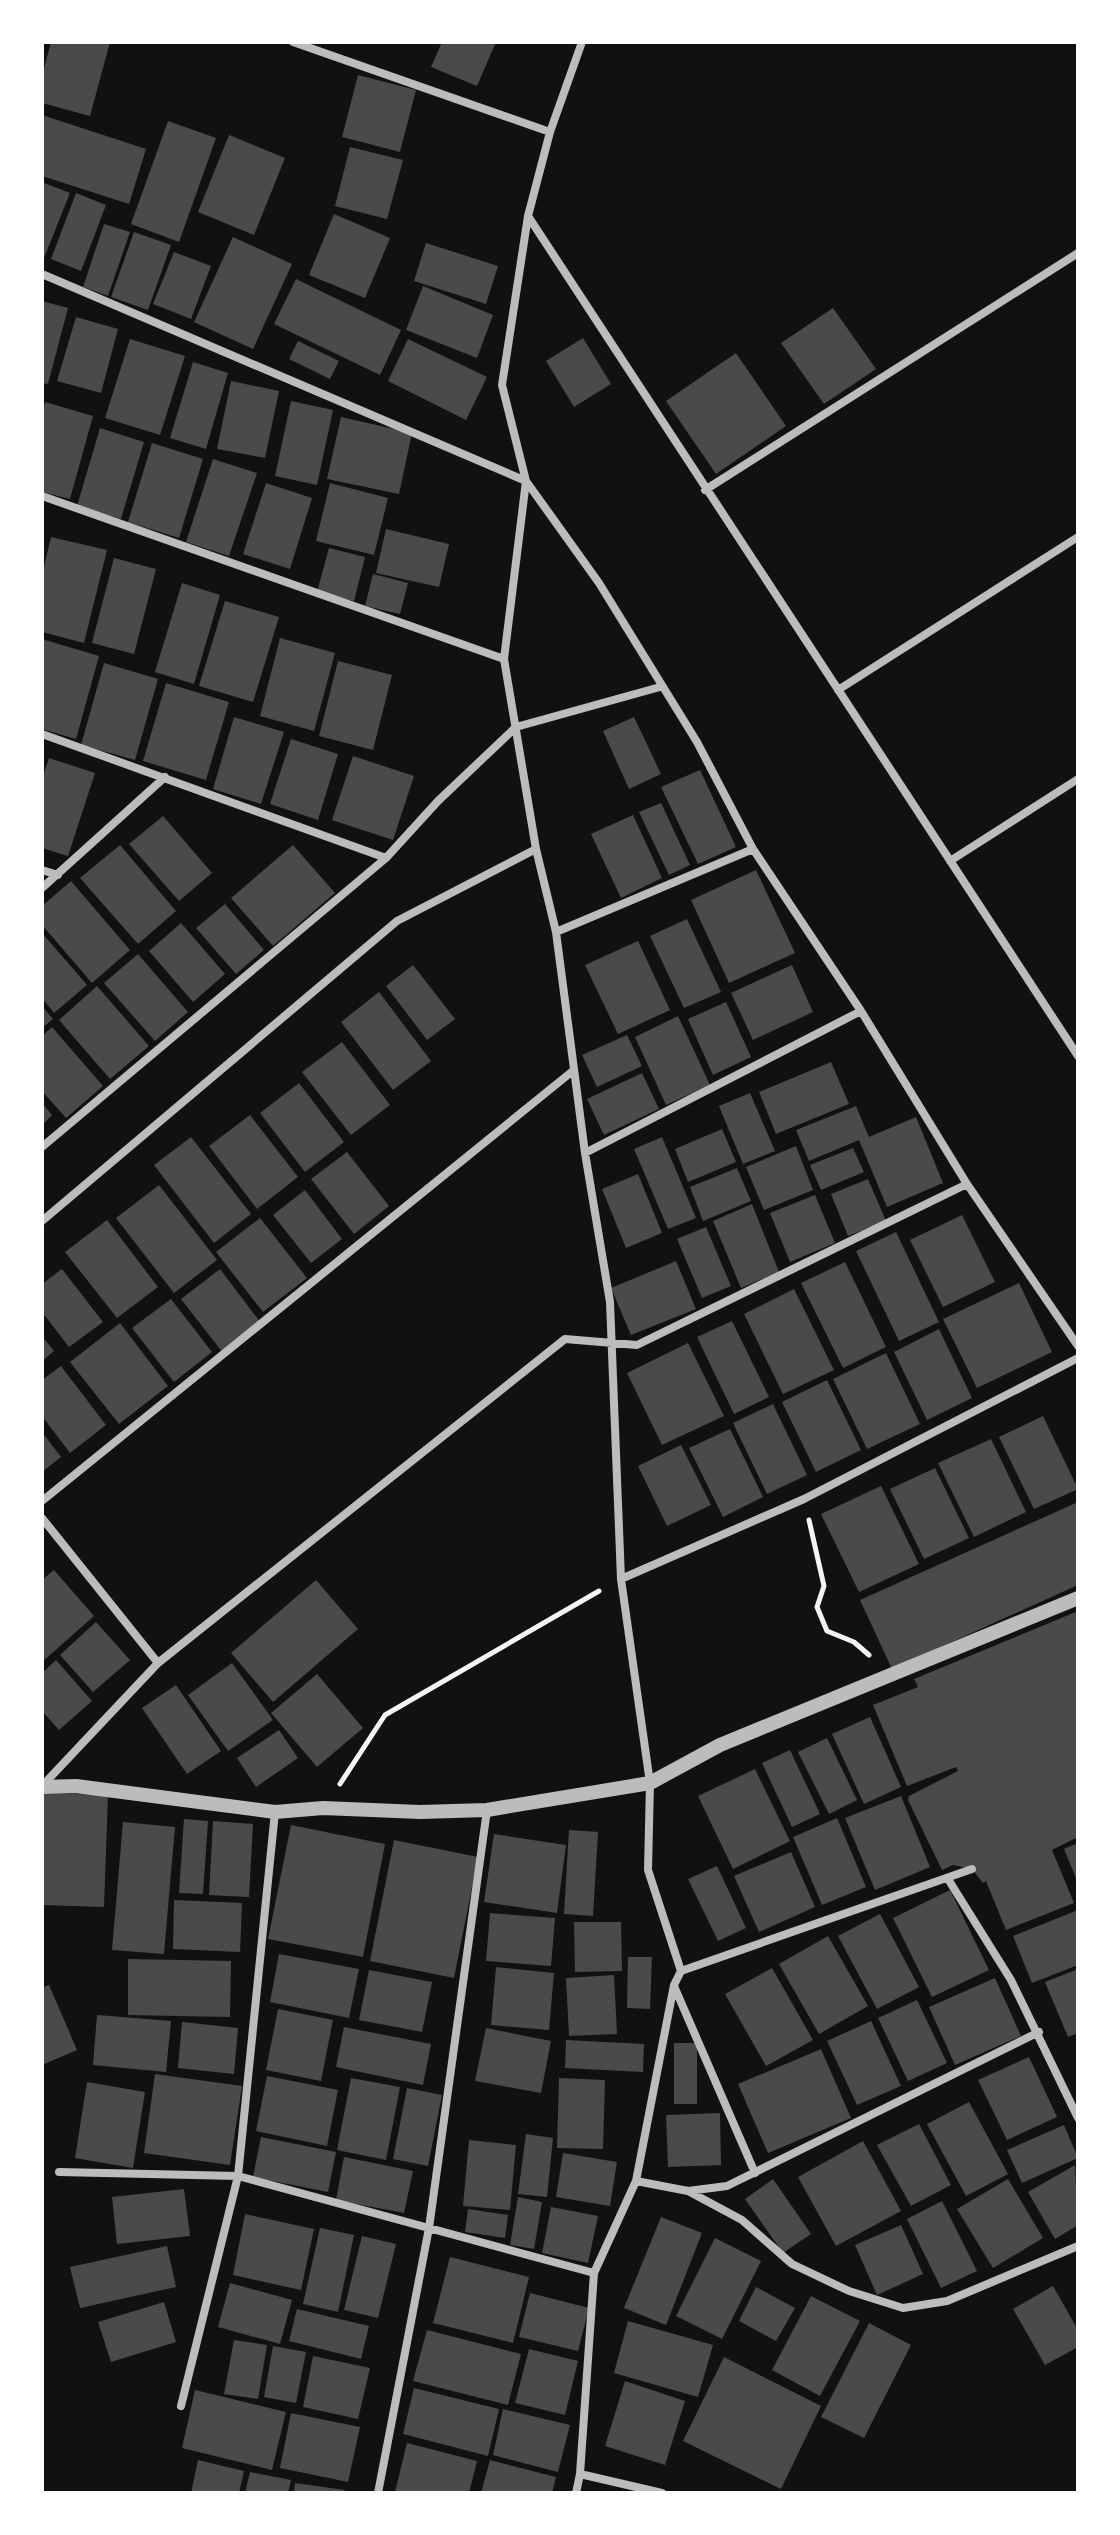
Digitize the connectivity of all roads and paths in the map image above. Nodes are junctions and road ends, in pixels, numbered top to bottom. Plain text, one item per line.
1 (293, 42) edge
2 (582, 42) edge
3 (550, 132) junction
4 (528, 216) junction
5 (1078, 253) edge
6 (42, 274) edge
7 (526, 481) junction
8 (705, 490) junction
9 (42, 496) edge
10 (1078, 537) edge
11 (500, 658) junction
12 (660, 687) junction
13 (838, 690) junction
14 (516, 727) junction
15 (42, 734) edge
16 (165, 777) junction
17 (1078, 779) edge
18 (536, 849) junction
19 (753, 849) junction
20 (386, 858) junction
21 (950, 861) junction
22 (42, 870) edge
23 (58, 875) junction
24 (42, 888) edge
25 (556, 932) junction
26 (861, 1011) junction
27 (1078, 1056) edge
28 (574, 1070) junction
29 (42, 1147) edge
30 (585, 1153) junction
31 (967, 1184) junction
32 (42, 1221) edge
33 (611, 1340) junction
34 (1078, 1346) edge
35 (1078, 1358) edge
36 (804, 1499) junction
37 (42, 1501) edge
38 (42, 1518) edge
39 (621, 1579) junction
40 (1078, 1598) edge
41 (158, 1663) junction
42 (891, 1674) junction
43 (650, 1783) junction
44 (42, 1786) edge
45 (323, 1808) junction
46 (487, 1810) junction
47 (275, 1812) junction
48 (972, 1869) dead end
49 (948, 1879) junction
50 (681, 1971) junction
51 (674, 1985) junction
52 (1039, 2032) junction
53 (1078, 2118) edge
54 (59, 2172) dead end
55 (755, 2173) junction
56 (238, 2176) junction
57 (636, 2181) junction
58 (688, 2191) junction
59 (429, 2228) junction
60 (1078, 2246) edge
61 (594, 2273) junction
62 (181, 2406) dead end
63 (580, 2474) junction
64 (378, 2493) edge
65 (576, 2493) edge
66 (662, 2493) edge

1 - 3 street
2 - 3 street
3 - 4 street
4 - 7 street
4 - 8 street
5 - 8 street
6 - 7 street
7 - 11 street
7 - 12 street
8 - 13 street
9 - 11 street
10 - 13 street
11 - 14 street
12 - 14 street
12 - 19 street
13 - 21 street
14 - 18 street
14 - 20 street
15 - 16 street
16 - 20 street
16 - 23 street
17 - 21 street
18 - 25 street
18 - 32 street
19 - 25 street
19 - 26 street
20 - 29 street
21 - 27 street
22 - 23 street
23 - 24 street
25 - 28 street
26 - 30 street
26 - 31 street
28 - 30 street
28 - 37 street
30 - 33 street
31 - 33 street
31 - 34 street
33 - 39 street
33 - 41 street
35 - 36 street
36 - 39 street
36 - 42 path
38 - 41 street
39 - 43 street
39 - 45 path
40 - 42 street
41 - 44 street
42 - 43 street
43 - 46 street
43 - 50 street
44 - 47 street
45 - 46 street
45 - 47 street
46 - 59 street
47 - 56 street
48 - 49 street
49 - 50 street
49 - 52 street
50 - 51 street
51 - 55 street
51 - 57 street
52 - 53 street
52 - 55 street
54 - 56 street
55 - 58 street
56 - 59 street
56 - 62 street
57 - 58 street
57 - 61 street
58 - 60 street
59 - 61 street
59 - 64 street
61 - 63 street
63 - 65 street
63 - 66 street

